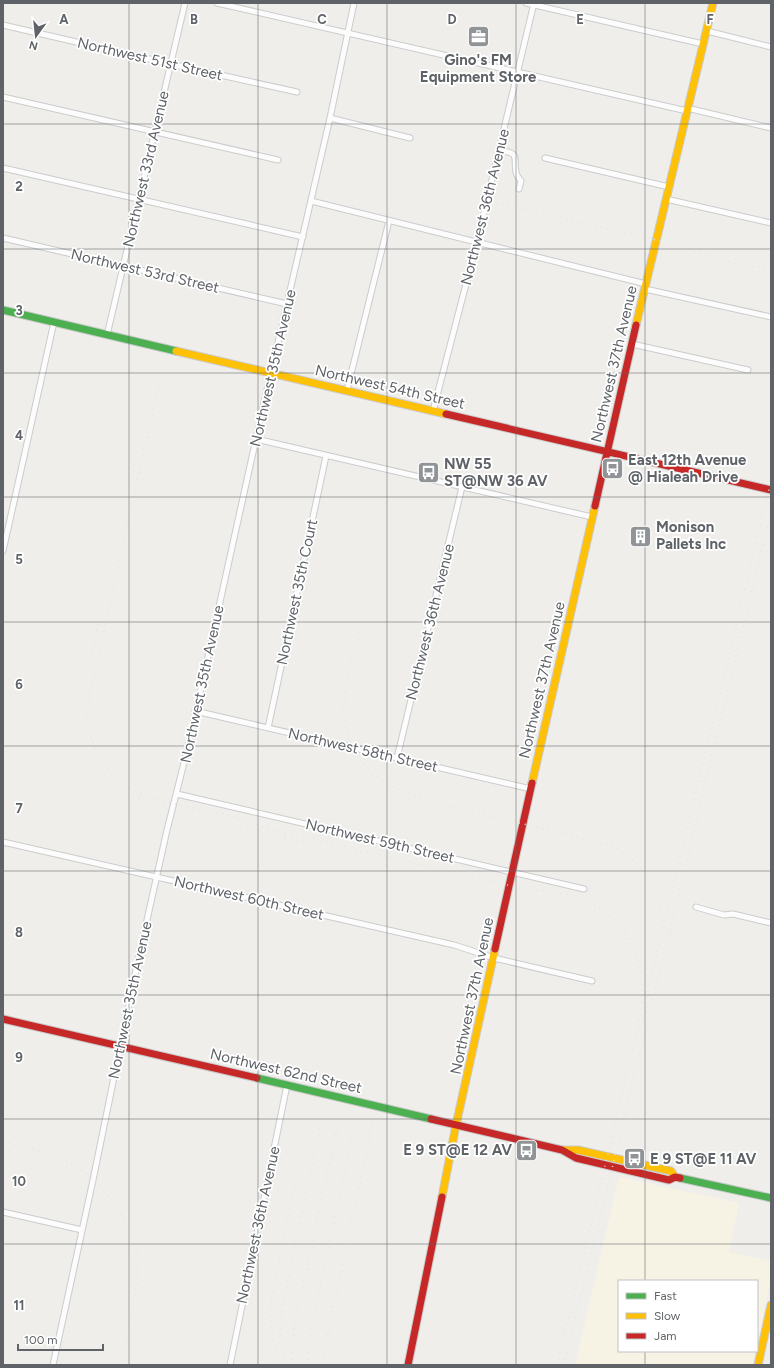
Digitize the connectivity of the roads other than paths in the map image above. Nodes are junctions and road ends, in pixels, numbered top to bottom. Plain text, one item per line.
1 (185, 3) edge
2 (217, 3) edge
3 (354, 3) edge
4 (526, 3) edge
5 (713, 3) edge
6 (534, 4) edge
7 (3, 25) edge
8 (707, 31) junction
9 (347, 33) junction
10 (704, 44) junction
11 (771, 48) edge
12 (171, 64) junction
13 (518, 72) junction
14 (297, 92) dead end
15 (3, 97) edge
16 (687, 109) junction
17 (330, 118) junction
18 (771, 128) edge
19 (155, 132) junction
20 (410, 138) dead end
21 (500, 150) junction
22 (545, 158) dead end
23 (278, 160) dead end
24 (3, 168) edge
25 (669, 187) junction
26 (519, 189) dead end
27 (138, 199) junction
28 (666, 199) junction
29 (311, 201) junction
30 (389, 221) junction
31 (771, 223) edge
32 (303, 237) junction
33 (3, 238) edge
34 (477, 242) junction
35 (124, 266) junction
36 (646, 287) junction
37 (287, 304) junction
38 (3, 310) edge
39 (771, 317) edge
40 (54, 322) junction
41 (108, 335) junction
42 (632, 344) junction
43 (748, 370) dead end
44 (272, 373) junction
45 (347, 390) junction
46 (433, 411) junction
47 (256, 439) junction
48 (607, 452) junction
49 (326, 456) junction
50 (462, 487) junction
51 (771, 490) edge
52 (592, 518) junction
53 (3, 551) edge
54 (196, 711) junction
55 (268, 728) junction
56 (397, 758) junction
57 (530, 789) junction
58 (177, 794) junction
59 (3, 842) edge
60 (512, 872) junction
61 (156, 877) junction
62 (584, 889) dead end
63 (696, 907) dead end
64 (771, 923) edge
65 (494, 958) junction
66 (592, 982) dead end
67 (3, 1018) edge
68 (120, 1045) junction
69 (287, 1085) junction
70 (456, 1125) junction
71 (562, 1150) junction
72 (675, 1177) junction
73 (771, 1198) edge
74 (3, 1212) edge
75 (82, 1230) junction
76 (771, 1304) edge
77 (53, 1365) edge
78 (230, 1365) edge
79 (408, 1365) edge
80 (758, 1365) edge

1 - 12 street, Northwest 33rd Avenue
2 - 9 street
3 - 9 street, Northwest 35th Avenue
4 - 6 street
5 - 8 main road, Northwest 37th Avenue
6 - 10 street
6 - 13 street, Northwest 36th Avenue
7 - 12 street, Northwest 51st Street
8 - 10 main road, Northwest 37th Avenue
8 - 11 street
9 - 13 street
9 - 17 street, Northwest 35th Avenue
10 - 16 main road, Northwest 37th Avenue
12 - 14 street, Northwest 51st Street
12 - 19 street, Northwest 33rd Avenue
13 - 16 street
13 - 21 street, Northwest 36th Avenue
15 - 19 street
16 - 18 street
16 - 25 main road, Northwest 37th Avenue
17 - 20 street
17 - 29 street, Northwest 35th Avenue
19 - 23 street
19 - 27 street, Northwest 33rd Avenue
21 - 26 street
21 - 34 street, Northwest 36th Avenue
22 - 25 street
24 - 27 street
25 - 28 main road, Northwest 37th Avenue
27 - 32 street
27 - 35 street, Northwest 33rd Avenue
28 - 31 street
28 - 36 main road, Northwest 37th Avenue
29 - 30 street
29 - 32 street, Northwest 35th Avenue
30 - 34 street
30 - 45 street
32 - 37 street, Northwest 35th Avenue
33 - 35 street, Northwest 53rd Street
34 - 36 street
34 - 46 street, Northwest 36th Avenue
35 - 37 street, Northwest 53rd Street
35 - 41 street, Northwest 33rd Avenue
36 - 39 street
36 - 42 main road, Northwest 37th Avenue
37 - 44 street, Northwest 35th Avenue
38 - 40 main road, Northwest 54th Street
40 - 41 main road, Northwest 54th Street
40 - 53 street
41 - 44 main road, Northwest 54th Street
42 - 43 street
42 - 48 main road, Northwest 37th Avenue
44 - 45 main road, Northwest 54th Street
44 - 47 street, Northwest 35th Avenue
45 - 46 main road, Northwest 54th Street
46 - 48 main road, Northwest 54th Street
47 - 49 street
47 - 54 street, Northwest 35th Avenue
48 - 51 main road, Northwest 54th Street
48 - 52 main road, Northwest 37th Avenue
49 - 50 street
49 - 55 street, Northwest 35th Court
50 - 52 street
50 - 56 street, Northwest 36th Avenue
52 - 57 main road, Northwest 37th Avenue
54 - 55 street, Northwest 58th Street
54 - 58 street, Northwest 35th Avenue
55 - 56 street, Northwest 58th Street
56 - 57 street, Northwest 58th Street
57 - 60 main road, Northwest 37th Avenue
58 - 60 street, Northwest 59th Street
58 - 61 street, Northwest 35th Avenue
59 - 61 street, Northwest 60th Street
60 - 62 street, Northwest 59th Street
60 - 65 main road, Northwest 37th Avenue
61 - 65 street, Northwest 60th Street
61 - 68 street, Northwest 35th Avenue
63 - 64 street
65 - 66 street, Northwest 60th Street
65 - 70 main road, Northwest 37th Avenue
67 - 68 main road, Northwest 62nd Street
68 - 69 main road, Northwest 62nd Street
68 - 75 street, Northwest 35th Avenue
69 - 70 main road, Northwest 62nd Street
69 - 78 street, Northwest 36th Avenue
70 - 71 main road, Northwest 62nd Street
70 - 79 main road, Northwest 37th Avenue
71 - 72 main road, Northwest 62nd Street
71 - 72 main road, Northwest 62nd Street
72 - 73 main road
74 - 75 street
75 - 77 street, Northwest 35th Avenue
76 - 80 main road

